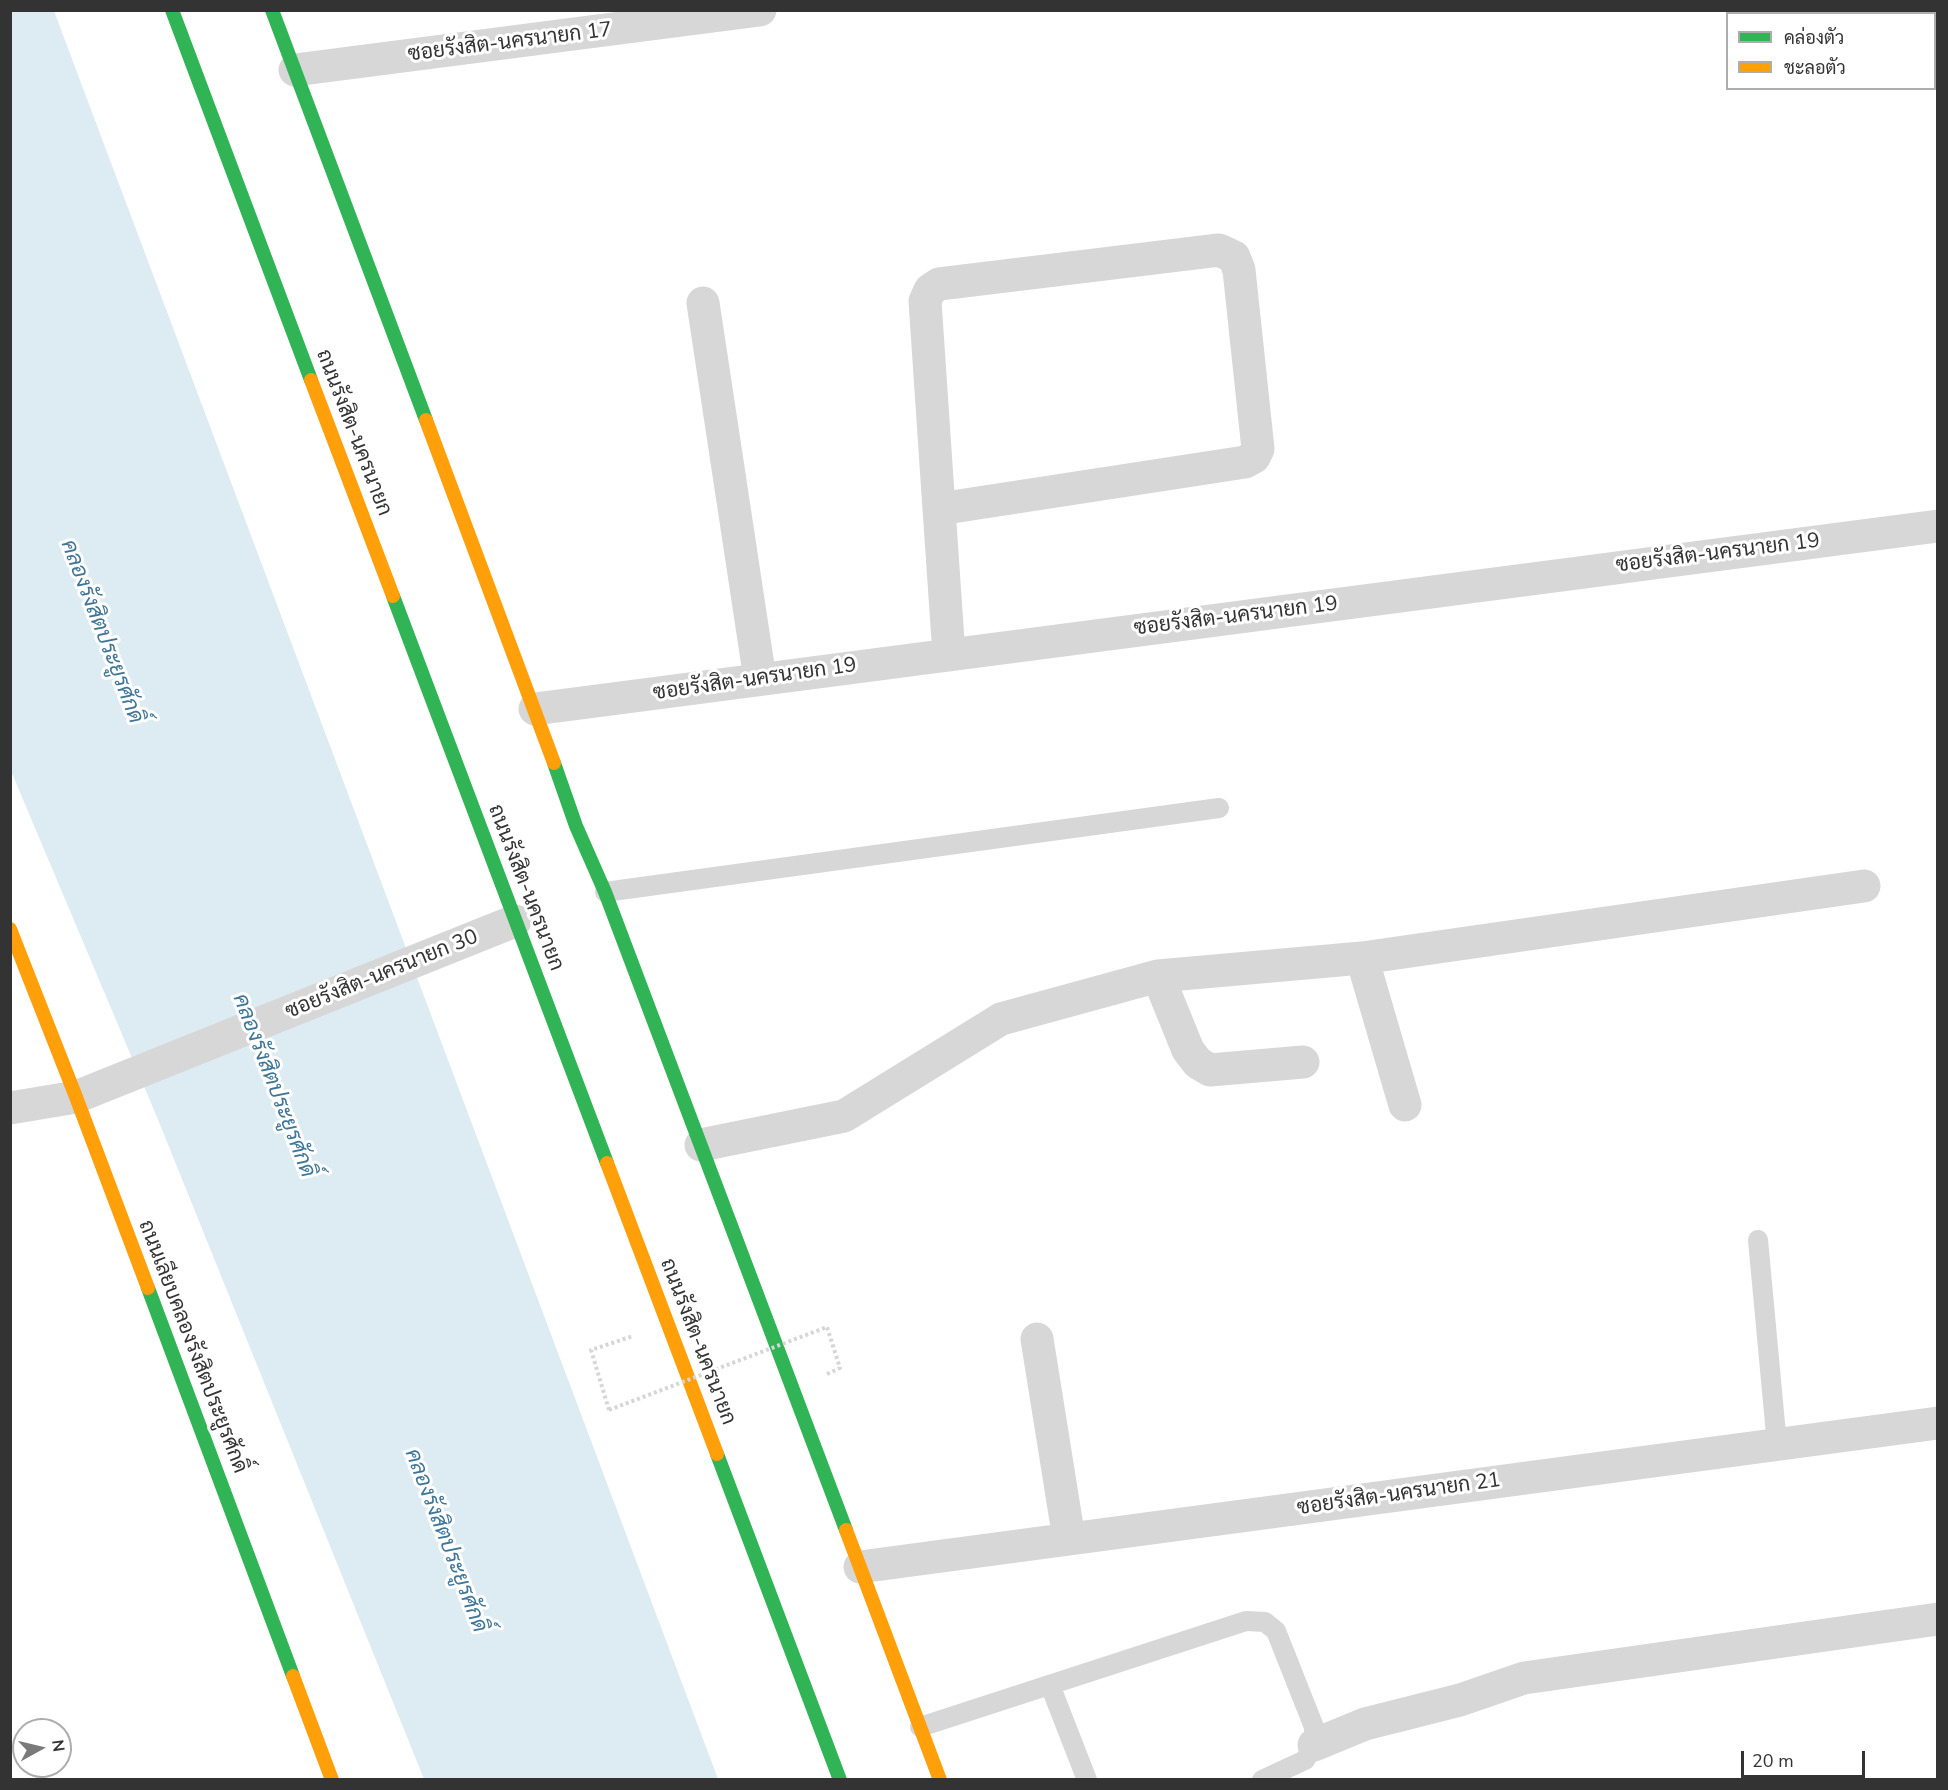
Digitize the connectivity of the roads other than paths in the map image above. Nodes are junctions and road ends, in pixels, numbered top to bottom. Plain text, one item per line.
1 (172, 10) edge
2 (272, 10) edge
3 (760, 10) edge
4 (295, 70) junction
5 (703, 303) dead end
6 (939, 509) junction
7 (1938, 526) edge
8 (949, 655) junction
9 (760, 679) junction
10 (536, 709) junction
11 (1220, 808) dead end
12 (1864, 886) dead end
13 (604, 892) junction
14 (515, 921) junction
15 (10, 929) edge
16 (1362, 958) junction
17 (1158, 976) junction
18 (1303, 1062) dead end
19 (76, 1097) junction
20 (1405, 1105) dead end
21 (10, 1108) edge
22 (701, 1145) junction
23 (1758, 1240) dead end
24 (1037, 1340) dead end
25 (1938, 1423) edge
26 (1777, 1445) junction
27 (1070, 1539) junction
28 (860, 1567) junction
29 (1938, 1619) edge
30 (1050, 1684) junction
31 (920, 1727) junction
32 (1314, 1745) junction
33 (332, 1779) edge
34 (840, 1779) edge
35 (940, 1779) edge
36 (1087, 1779) edge
37 (1262, 1779) edge

1 - 14 main road, ถนนรังสิต-นครนายก
2 - 4 main road
3 - 4 street, ซอยรังสิต-นครนายก 17
4 - 10 main road
5 - 9 street
6 - 6 street
6 - 8 street
7 - 8 street, ซอยรังสิต-นครนายก 19
8 - 9 street, ซอยรังสิต-นครนายก 19
9 - 10 street, ซอยรังสิต-นครนายก 19
10 - 13 main road
11 - 13 lane
12 - 16 street
13 - 22 main road
14 - 19 street, ซอยรังสิต-นครนายก 30
14 - 34 main road, ถนนรังสิต-นครนายก
15 - 19 main road, ถนนเลียบคลองรังสิตประยูรศักดิ์
16 - 17 street
16 - 20 street
17 - 18 street
17 - 22 street
19 - 21 street, ซอยรังสิต-นครนายก 30
19 - 33 main road, ถนนเลียบคลองรังสิตประยูรศักดิ์
22 - 28 main road
23 - 26 lane
24 - 27 street
25 - 26 street, ซอยรังสิต-นครนายก 21
26 - 27 street, ซอยรังสิต-นครนายก 21
27 - 28 street, ซอยรังสิต-นครนายก 21
28 - 31 main road
29 - 32 street
30 - 31 lane
30 - 32 lane
30 - 36 lane
31 - 35 main road
32 - 37 lane

